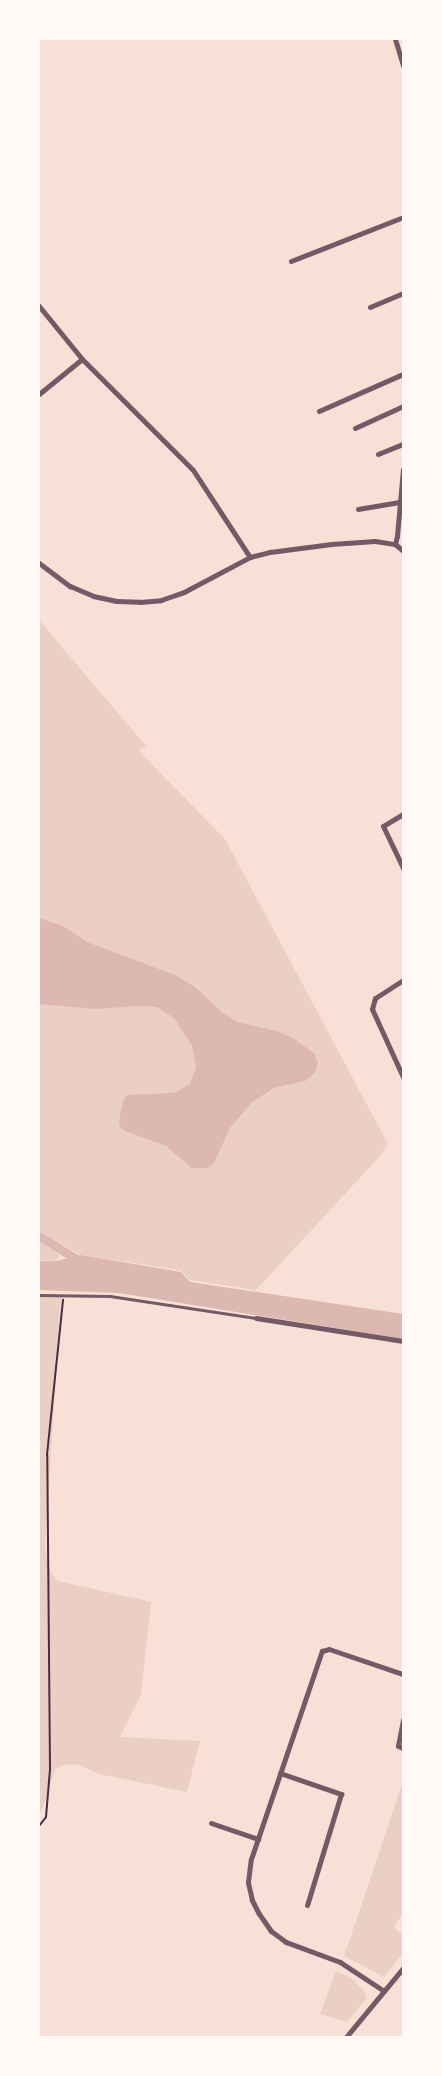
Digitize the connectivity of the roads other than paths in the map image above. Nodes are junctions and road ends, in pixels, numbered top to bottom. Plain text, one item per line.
1 (396, 39) edge
2 (403, 66) edge
3 (403, 218) edge
4 (291, 261) dead end
5 (403, 293) edge
6 (39, 306) edge
7 (370, 307) dead end
8 (82, 358) junction
9 (403, 374) edge
10 (39, 394) edge
11 (403, 406) edge
12 (318, 411) dead end
13 (355, 428) dead end
14 (403, 444) edge
15 (378, 454) dead end
16 (403, 469) edge
17 (399, 502) junction
18 (358, 509) dead end
19 (395, 544) junction
20 (403, 551) edge
21 (250, 557) junction
22 (39, 563) edge
23 (403, 814) edge
24 (403, 868) edge
25 (403, 980) edge
26 (403, 1077) edge
27 (39, 1295) edge
28 (256, 1318) joint
29 (403, 1341) edge
30 (403, 1674) edge
31 (403, 1720) edge
32 (401, 1747) edge
33 (280, 1773) junction
34 (211, 1823) dead end
35 (258, 1839) junction
36 (307, 1905) dead end
37 (403, 1968) edge
38 (384, 1991) junction
39 (346, 2037) edge

1 - 2 street
3 - 4 street
5 - 7 street
6 - 8 street
8 - 10 street
8 - 21 street
9 - 12 street
11 - 13 street
14 - 15 street
16 - 17 street
17 - 18 street
17 - 19 street
19 - 20 street
19 - 21 street
21 - 22 street
23 - 24 street
25 - 26 street
27 - 28 lane
28 - 29 street
30 - 33 street
31 - 32 street
33 - 35 street
33 - 36 street
34 - 35 street
35 - 38 street
37 - 38 street
38 - 39 street

